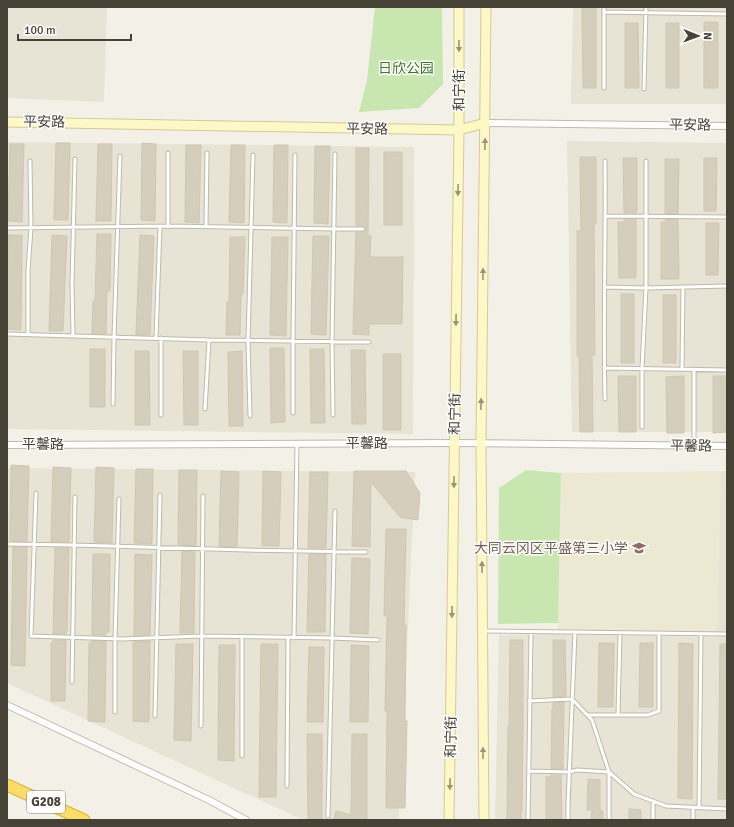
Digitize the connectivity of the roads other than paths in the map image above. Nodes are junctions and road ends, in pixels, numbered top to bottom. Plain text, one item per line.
1 (459, 7) edge
2 (486, 7) edge
3 (604, 7) edge
4 (646, 7) edge
5 (604, 12) junction
6 (646, 13) junction
7 (727, 14) edge
8 (604, 88) dead end
9 (644, 89) dead end
10 (7, 122) edge
11 (485, 123) junction
12 (727, 126) edge
13 (459, 130) junction
14 (168, 153) dead end
15 (207, 153) dead end
16 (335, 154) dead end
17 (295, 155) dead end
18 (120, 156) dead end
19 (253, 156) dead end
20 (75, 159) dead end
21 (30, 161) dead end
22 (605, 161) dead end
23 (646, 161) dead end
24 (606, 216) junction
25 (646, 216) junction
26 (727, 217) edge
27 (118, 226) junction
28 (160, 226) junction
29 (168, 226) junction
30 (206, 226) junction
31 (74, 227) junction
32 (251, 227) junction
33 (7, 228) edge
34 (31, 228) junction
35 (294, 228) junction
36 (363, 228) dead end
37 (334, 229) junction
38 (727, 286) edge
39 (605, 287) junction
40 (683, 287) junction
41 (646, 288) junction
42 (7, 334) edge
43 (28, 334) junction
44 (73, 336) junction
45 (114, 337) junction
46 (156, 338) junction
47 (160, 338) junction
48 (209, 340) junction
49 (248, 340) junction
50 (293, 341) junction
51 (332, 342) junction
52 (369, 342) dead end
53 (604, 368) junction
54 (642, 368) junction
55 (682, 369) junction
56 (694, 369) junction
57 (727, 370) edge
58 (605, 399) dead end
59 (113, 404) dead end
60 (205, 409) dead end
61 (293, 413) dead end
62 (161, 415) dead end
63 (333, 415) dead end
64 (250, 416) dead end
65 (642, 427) dead end
66 (297, 443) junction
67 (455, 443) junction
68 (481, 443) junction
69 (7, 444) edge
70 (694, 446) junction
71 (727, 446) edge
72 (36, 492) dead end
73 (160, 495) dead end
74 (202, 496) dead end
75 (75, 497) dead end
76 (119, 499) dead end
77 (335, 511) dead end
78 (7, 544) edge
79 (34, 544) junction
80 (74, 545) junction
81 (118, 547) junction
82 (159, 548) junction
83 (202, 549) junction
84 (295, 551) junction
85 (334, 552) junction
86 (366, 552) dead end
87 (482, 631) junction
88 (531, 632) junction
89 (575, 632) junction
90 (620, 633) junction
91 (659, 634) junction
92 (701, 634) junction
93 (727, 634) edge
94 (202, 636) junction
95 (73, 637) junction
96 (242, 637) junction
97 (157, 638) junction
98 (288, 638) junction
99 (294, 638) junction
100 (332, 638) junction
101 (115, 639) junction
102 (378, 640) dead end
103 (72, 682) dead end
104 (572, 699) junction
105 (529, 701) junction
106 (7, 705) edge
107 (115, 712) dead end
108 (586, 715) junction
109 (618, 715) junction
110 (156, 716) dead end
111 (201, 726) dead end
112 (242, 756) dead end
113 (529, 772) junction
114 (569, 772) junction
115 (609, 772) junction
116 (7, 785) edge
117 (287, 786) dead end
118 (653, 801) junction
119 (693, 808) junction
120 (699, 808) junction
121 (727, 810) edge
122 (328, 816) dead end
123 (84, 820) edge
124 (246, 820) edge
125 (449, 820) edge
126 (484, 820) edge
127 (528, 820) edge
128 (568, 820) edge
129 (609, 820) edge
130 (653, 820) edge
131 (693, 820) edge

1 -> 13 main road, 和宁街
2 - 11 main road, 和宁街
3 - 5 lane
4 - 6 lane
5 - 6 lane
5 - 8 lane
6 - 7 lane
6 - 9 lane
10 - 13 main road, 平安路
11 - 12 street, 平安路
11 - 13 main road, 平安路
68 -> 11 main road, 和宁街
13 -> 67 main road, 和宁街
14 - 29 lane
15 - 30 lane
16 - 37 lane
17 - 35 lane
18 - 27 lane
19 - 32 lane
20 - 31 lane
21 - 34 lane
22 - 24 lane
23 - 25 lane
24 - 25 lane
24 - 39 lane
25 - 26 lane
25 - 41 lane
27 - 28 lane
27 - 31 lane
27 - 45 lane
28 - 29 lane
28 - 46 lane
29 - 30 lane
30 - 32 lane
31 - 34 lane
31 - 44 lane
32 - 35 lane
32 - 49 lane
33 - 34 lane
34 - 43 lane
35 - 37 lane
35 - 50 lane
36 - 37 lane
37 - 51 lane
38 - 40 lane
39 - 41 lane
39 - 53 lane
40 - 41 lane
40 - 55 lane
41 - 54 lane
42 - 43 lane
43 - 44 lane
44 - 45 lane
45 - 46 lane
45 - 59 lane
46 - 47 lane
47 - 48 lane
47 - 62 lane
48 - 49 lane
48 - 60 lane
49 - 50 lane
49 - 64 lane
50 - 51 lane
50 - 61 lane
51 - 52 lane
51 - 63 lane
53 - 54 lane
53 - 58 lane
54 - 55 lane
54 - 65 lane
55 - 56 lane
56 - 57 lane
56 - 70 lane
66 - 67 street, 平馨路
66 - 69 street, 平馨路
66 - 84 lane
67 - 68 street, 平馨路
67 -> 125 main road, 和宁街
68 - 70 street, 平馨路
87 -> 68 main road, 和宁街
70 - 71 street, 平馨路
72 - 79 lane
73 - 82 lane
74 - 83 lane
75 - 80 lane
76 - 81 lane
77 - 85 lane
78 - 79 lane
79 - 80 lane
79 - 95 lane
80 - 81 lane
80 - 95 lane
81 - 82 lane
81 - 101 lane
82 - 83 lane
82 - 97 lane
83 - 84 lane
83 - 94 lane
84 - 85 lane
84 - 99 lane
85 - 86 lane
85 - 100 lane
87 - 88 lane
126 -> 87 main road, 和宁街
88 - 89 lane
88 - 105 lane
89 - 90 lane
89 - 104 lane
90 - 91 lane
90 - 109 lane
91 - 92 lane
91 - 109 lane
92 - 93 lane
92 - 120 lane
94 - 96 lane
94 - 97 lane
94 - 111 lane
95 - 101 lane
95 - 103 lane
96 - 98 lane
96 - 112 lane
97 - 101 lane
97 - 110 lane
98 - 99 lane
98 - 117 lane
99 - 100 lane
100 - 102 lane
100 - 122 lane
101 - 107 lane
104 - 105 lane
104 - 108 lane
104 - 114 lane
105 - 113 lane
106 - 124 street
108 - 109 lane
108 - 115 lane
113 - 114 lane
113 - 127 lane
114 - 115 lane
114 - 128 lane
115 - 118 lane
115 - 129 lane
116 - 123 highway, G208
118 - 119 lane
118 - 130 lane
119 - 120 lane
119 - 131 lane
120 - 121 lane

